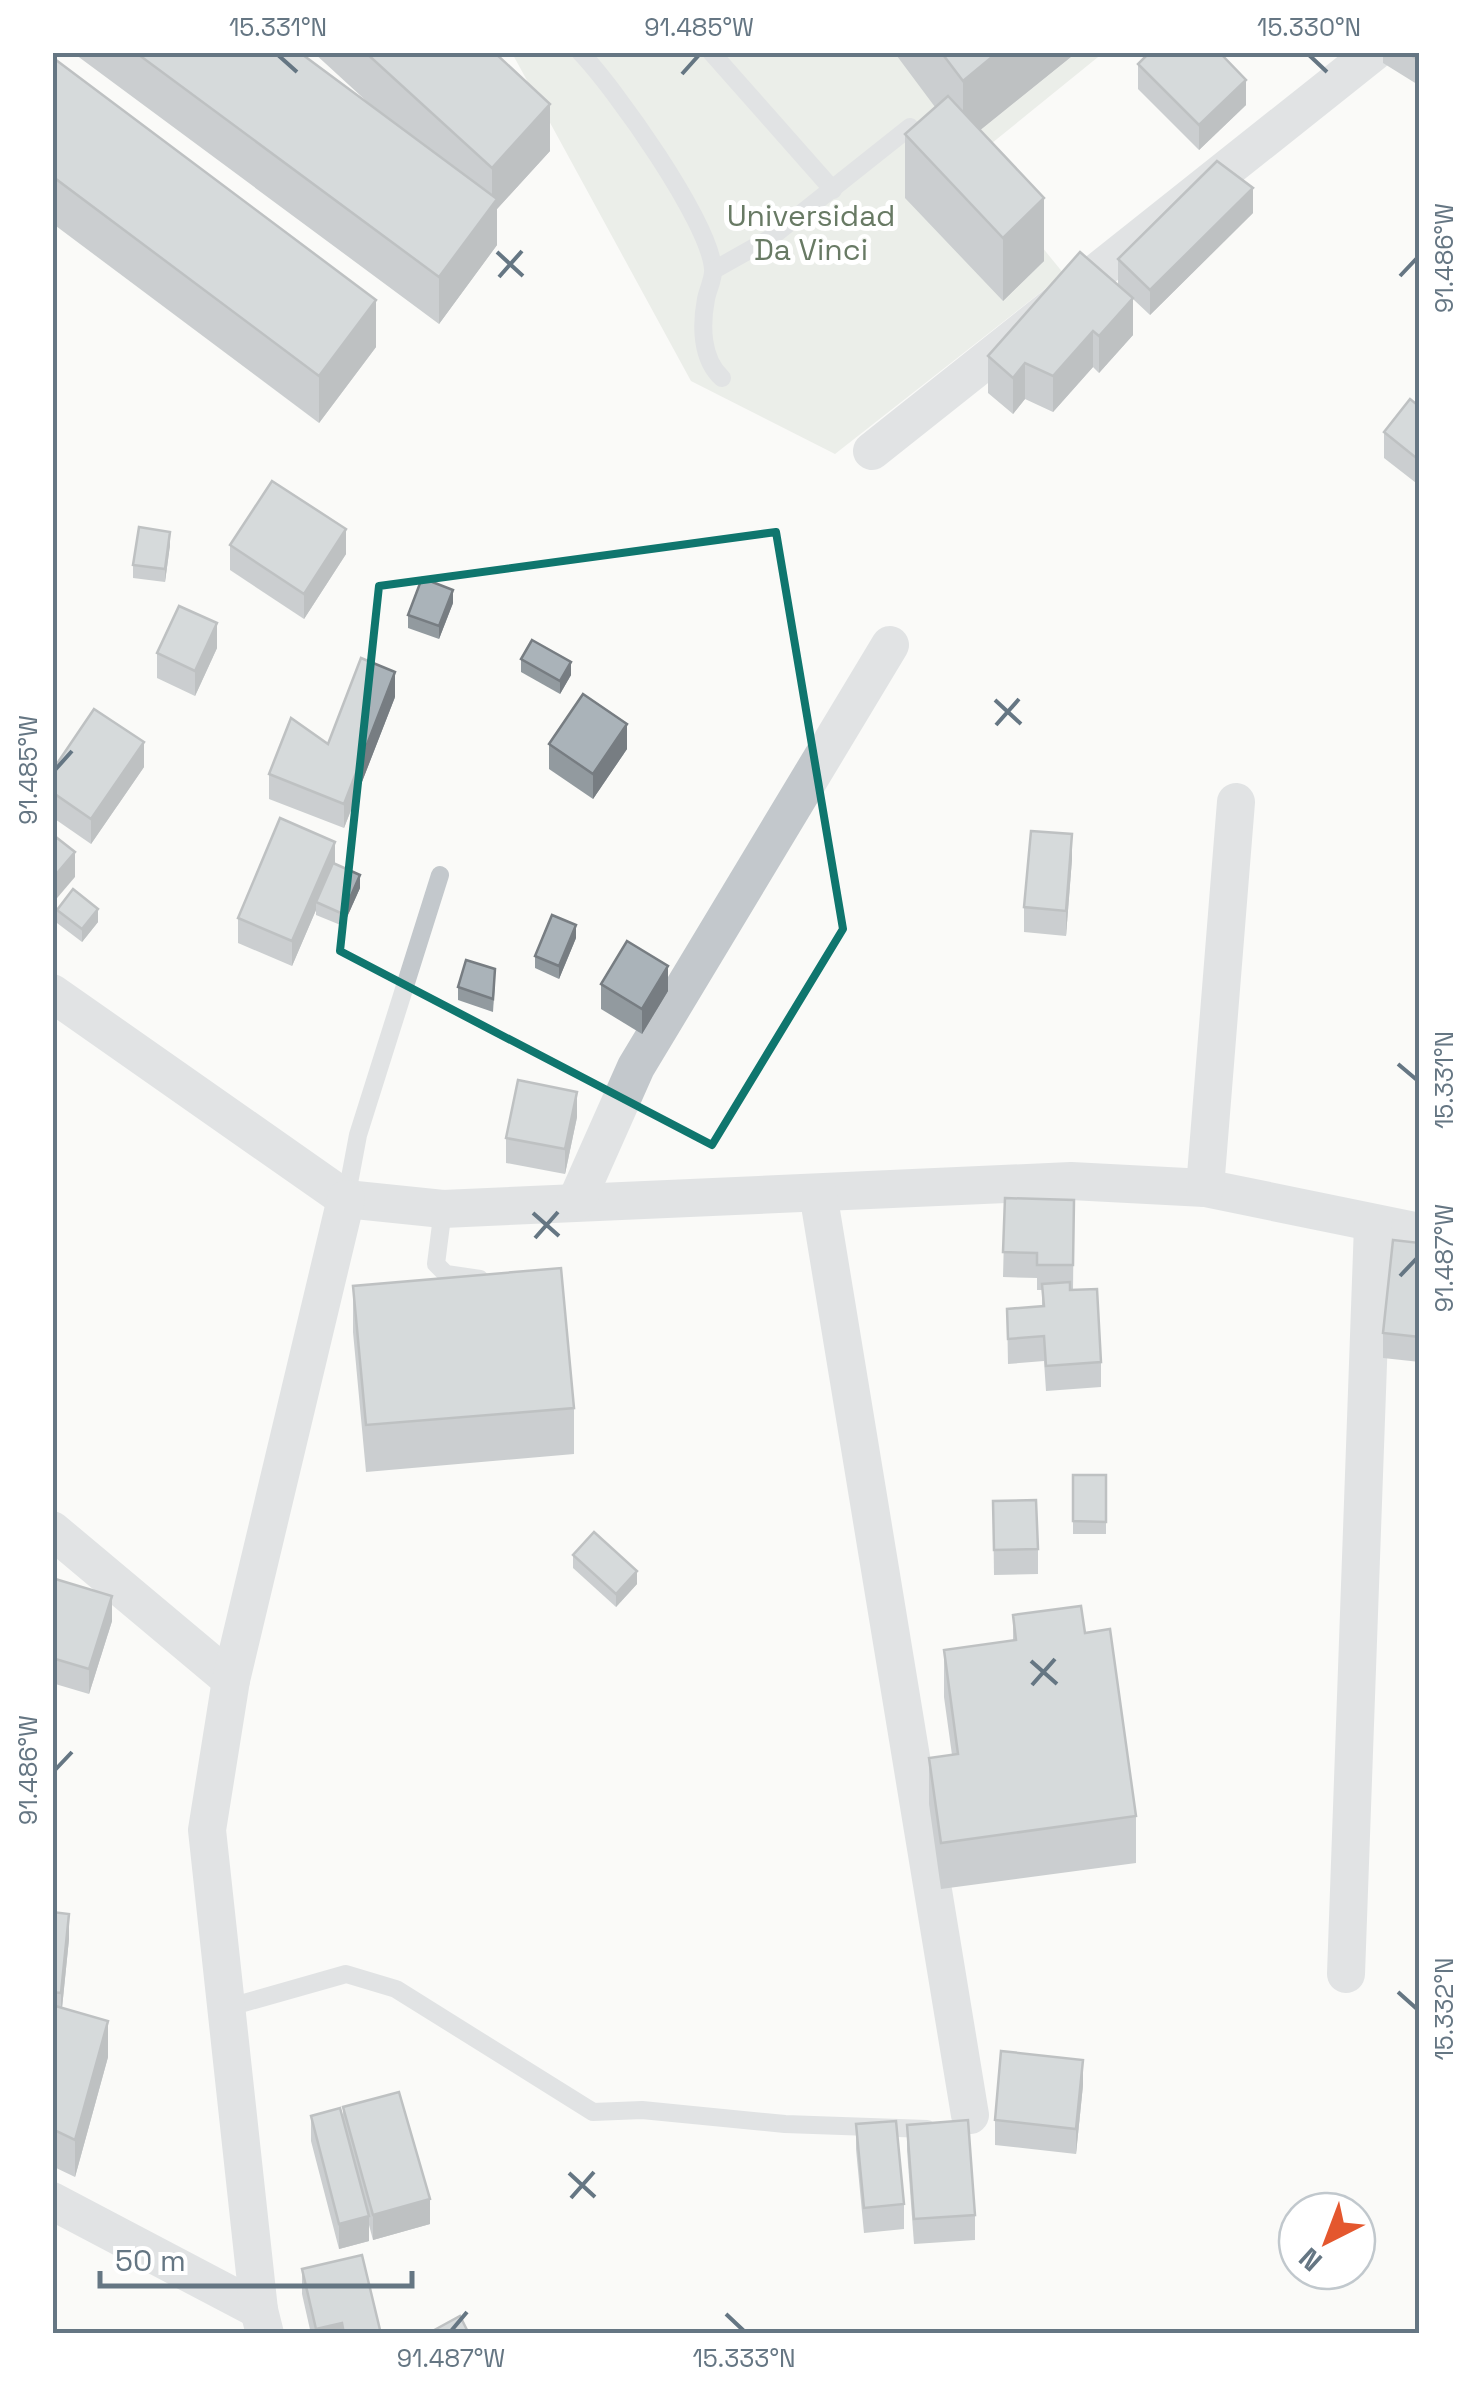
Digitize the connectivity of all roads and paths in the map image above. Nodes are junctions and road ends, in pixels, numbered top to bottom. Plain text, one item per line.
1 (580, 52) edge
2 (712, 52) edge
3 (1374, 52) edge
4 (910, 127) edge
5 (833, 190) junction
6 (714, 270) junction
7 (722, 378) dead end
8 (872, 450) dead end
9 (890, 645) dead end
10 (1236, 802) dead end
11 (440, 875) dead end
12 (52, 993) edge
13 (1205, 1188) junction
14 (818, 1193) junction
15 (346, 1199) junction
16 (576, 1202) junction
17 (443, 1209) junction
18 (1372, 1225) junction
19 (1420, 1232) edge
20 (504, 1278) edge
21 (52, 1530) edge
22 (231, 1680) junction
23 (1346, 1974) dead end
24 (226, 2008) junction
25 (955, 2125) joint
26 (52, 2201) edge
27 (262, 2322) edge

1 - 6 lane
2 - 5 lane
3 - 8 street
4 - 5 lane
5 - 6 lane
6 - 7 lane
9 - 16 street
10 - 13 street
11 - 15 lane
12 - 15 street
13 - 14 street
13 - 18 street
14 - 16 street
14 - 25 street
15 - 17 street
15 - 22 street
16 - 17 street
17 - 20 lane
18 - 19 street
18 - 23 street
21 - 22 street
22 - 24 street
24 - 25 lane
24 - 27 street
26 - 27 street

